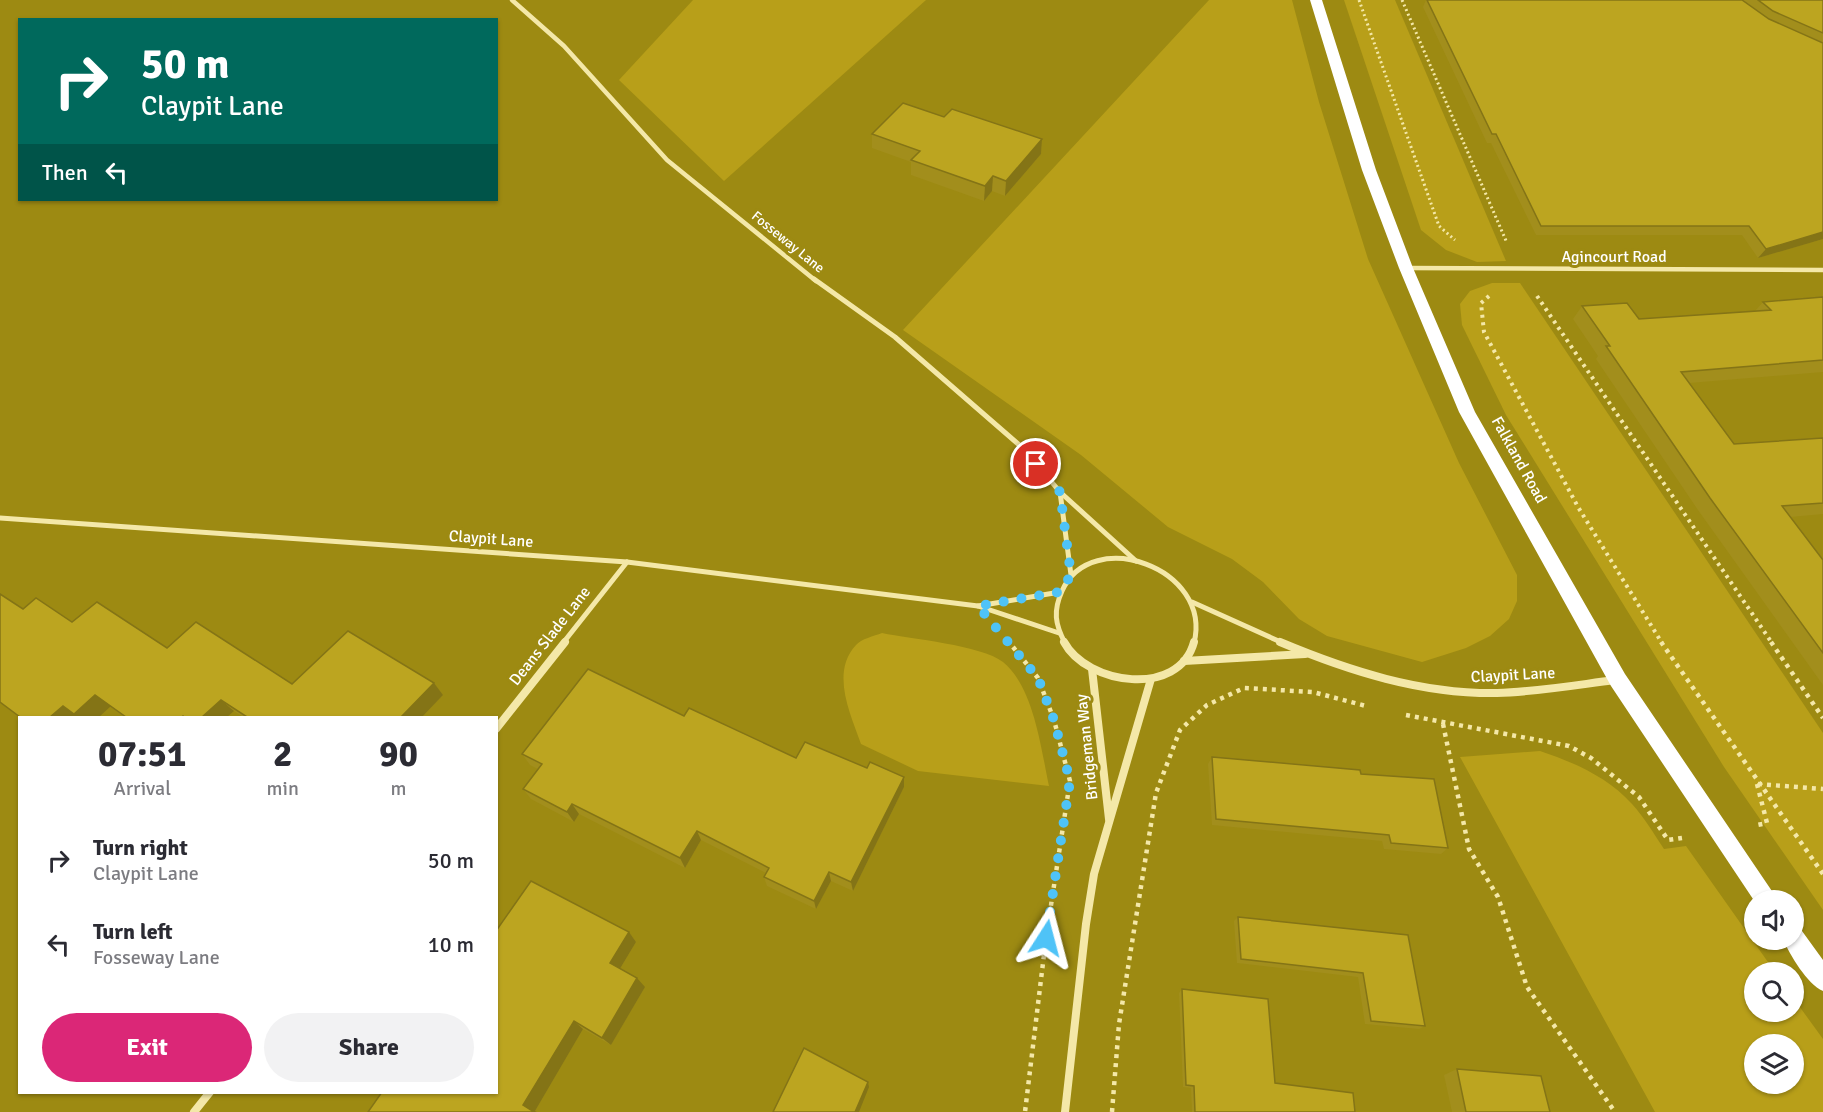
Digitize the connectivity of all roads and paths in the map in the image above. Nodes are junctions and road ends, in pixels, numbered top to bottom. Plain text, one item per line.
1 (512, 0) edge
2 (1316, 0) edge
3 (1359, 0) edge
4 (1402, 0) edge
5 (1457, 241) dead end
6 (1406, 268) junction
7 (1501, 270) junction
8 (1519, 270) junction
9 (1823, 270) edge
10 (1060, 492) junction
11 (0, 518) edge
12 (1136, 561) junction
13 (627, 562) junction
14 (1071, 575) junction
15 (1060, 592) junction
16 (1192, 602) junction
17 (978, 606) junction
18 (1059, 633) junction
19 (1306, 654) junction
20 (1184, 661) junction
21 (1092, 669) junction
22 (1151, 679) junction
23 (1618, 680) junction
24 (1377, 708) dead end
25 (1399, 714) dead end
26 (1823, 718) edge
27 (1443, 724) junction
28 (498, 726) edge
29 (1757, 784) junction
30 (1823, 789) edge
31 (1109, 823) junction
32 (1668, 840) dead end
33 (1823, 874) edge
34 (1760, 890) edge
35 (1802, 950) edge
36 (1823, 979) edge
37 (208, 1094) edge
38 (194, 1112) edge
39 (1025, 1112) edge
40 (1065, 1112) edge
41 (1112, 1112) edge
42 (1615, 1112) edge

1 - 10 street, Fosseway Lane
2 - 6 highway, Falkland Road
3 - 5 path
4 - 8 path
6 - 7 street, Agincourt Road
6 - 23 highway, Falkland Road
7 - 8 street, Agincourt Road
7 - 29 path
8 - 9 street, Agincourt Road
8 - 26 path
10 - 12 street, Fosseway Lane
10 - 14 street
11 - 13 street, Claypit Lane
12 - 14 street
12 - 16 street
13 - 17 street, Claypit Lane
13 - 28 street, Deans Slade Lane
14 - 15 street
15 - 17 street, Claypit Lane
15 - 18 street
16 - 19 street, Claypit Lane
16 - 20 street
17 - 18 street, Claypit Lane
17 - 39 path
18 - 21 street
19 - 20 street, Claypit Lane
19 - 23 street, Claypit Lane
20 - 22 street
21 - 22 street
21 - 31 street, Bridgeman Way
22 - 31 street, Bridgeman Way
23 - 34 highway, Falkland Road
24 - 41 path
25 - 27 path
27 - 32 path
27 - 42 path
29 - 30 path
29 - 33 path
31 - 40 street, Bridgeman Way
35 - 36 highway
37 - 38 street

